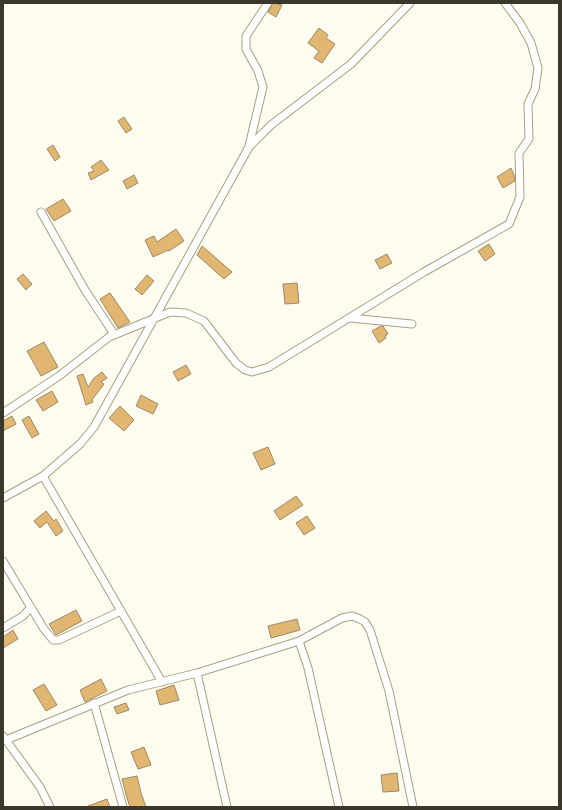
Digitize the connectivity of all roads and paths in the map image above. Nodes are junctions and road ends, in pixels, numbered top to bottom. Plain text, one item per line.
1 (268, 3) edge
2 (410, 3) edge
3 (505, 3) edge
4 (249, 147) junction
5 (41, 212) dead end
6 (156, 317) junction
7 (350, 318) junction
8 (412, 324) dead end
9 (114, 334) junction
10 (3, 413) edge
11 (43, 476) junction
12 (3, 498) edge
13 (3, 561) edge
14 (31, 607) junction
15 (121, 611) junction
16 (3, 628) edge
17 (299, 641) junction
18 (197, 673) junction
19 (162, 682) junction
20 (94, 703) junction
21 (5, 738) edge
22 (50, 807) edge
23 (123, 807) edge
24 (227, 807) edge
25 (339, 807) edge
26 (413, 807) edge

1 - 4 street
2 - 4 street
3 - 7 street
4 - 6 street
5 - 9 street
6 - 7 street
6 - 9 street
6 - 11 street
7 - 8 street
9 - 10 street
11 - 12 street
11 - 15 street
13 - 14 street
14 - 15 street
14 - 16 street
15 - 19 street
17 - 18 street
17 - 25 street
17 - 26 street
18 - 19 street
18 - 24 street
19 - 20 street
20 - 21 street
20 - 23 street
21 - 22 street

